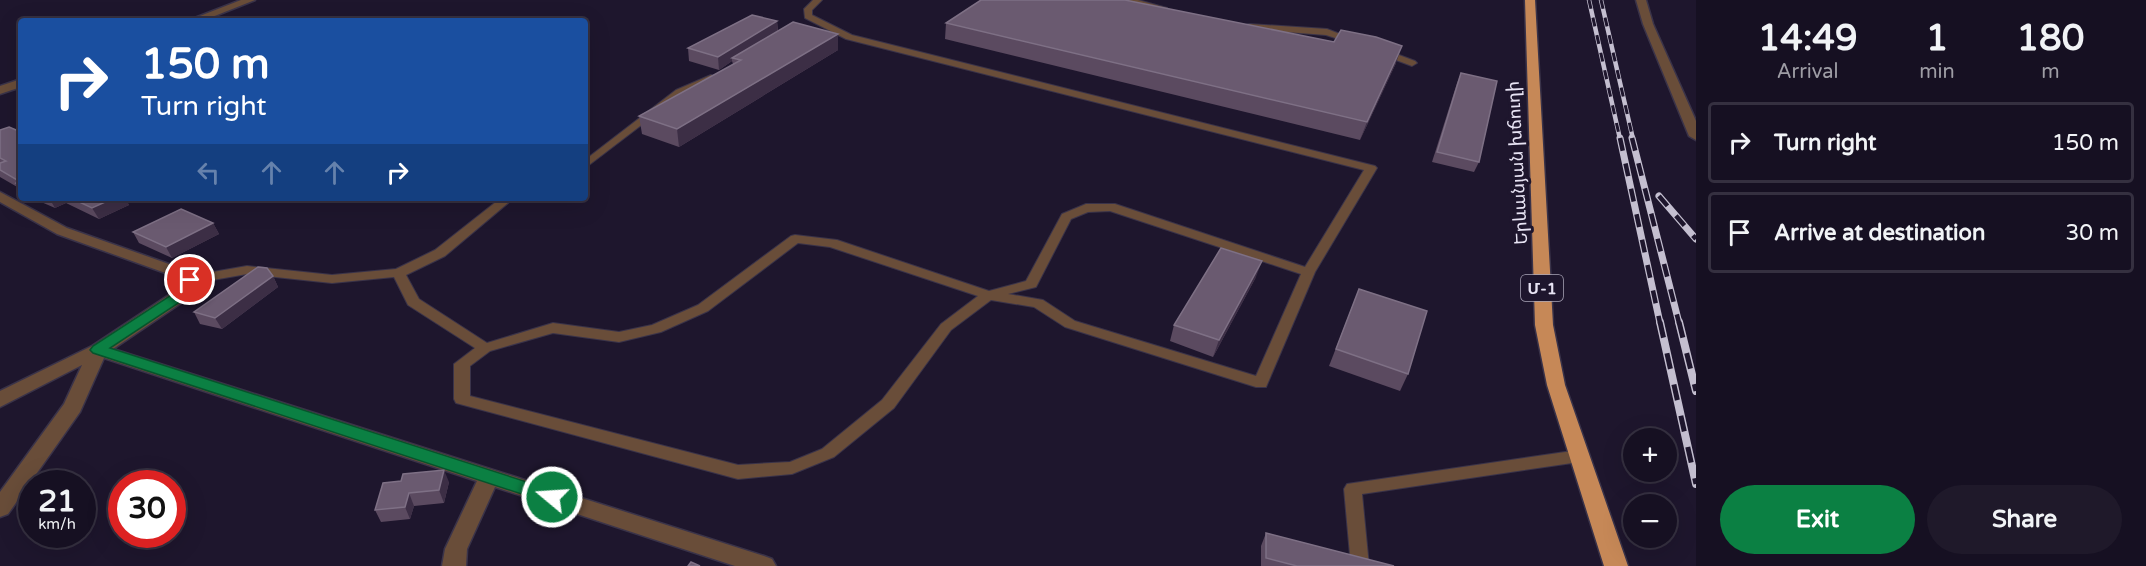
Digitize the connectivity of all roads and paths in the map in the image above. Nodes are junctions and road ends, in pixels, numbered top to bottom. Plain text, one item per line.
1 (250, 0) edge
2 (818, 0) edge
3 (1127, 0) edge
4 (1530, 0) edge
5 (1641, 0) edge
6 (1173, 10) edge
7 (200, 18) edge
8 (1243, 26) edge
9 (1363, 45) edge
10 (1372, 48) edge
11 (1412, 63) dead end
12 (725, 72) edge
13 (18, 84) edge
14 (0, 90) edge
15 (1696, 136) edge
16 (588, 163) edge
17 (3, 201) edge
18 (504, 201) edge
19 (1308, 272) junction
20 (399, 273) junction
21 (190, 280) junction
22 (988, 295) junction
23 (484, 348) junction
24 (98, 350) junction
25 (0, 400) edge
26 (1579, 456) junction
27 (489, 477) junction
28 (0, 508) edge
29 (454, 566) edge
30 (764, 566) edge
31 (1360, 566) edge
32 (1616, 566) edge

1 - 7 street
2 - 19 lane
3 - 6 lane
4 - 26 highway, Երևանյան խճուղի / Մ-1
5 - 15 street
8 - 9 lane
10 - 11 lane
12 - 16 lane
13 - 14 street
17 - 21 street
18 - 20 lane
19 - 22 lane
19 - 22 lane
20 - 21 lane
20 - 23 lane
21 - 24 street
22 - 23 lane
22 - 23 lane
24 - 25 street
24 - 27 street
24 - 28 street
26 - 31 lane
26 - 32 highway, Երևանյան խճուղի / Մ-1
27 - 29 street
27 - 30 street

